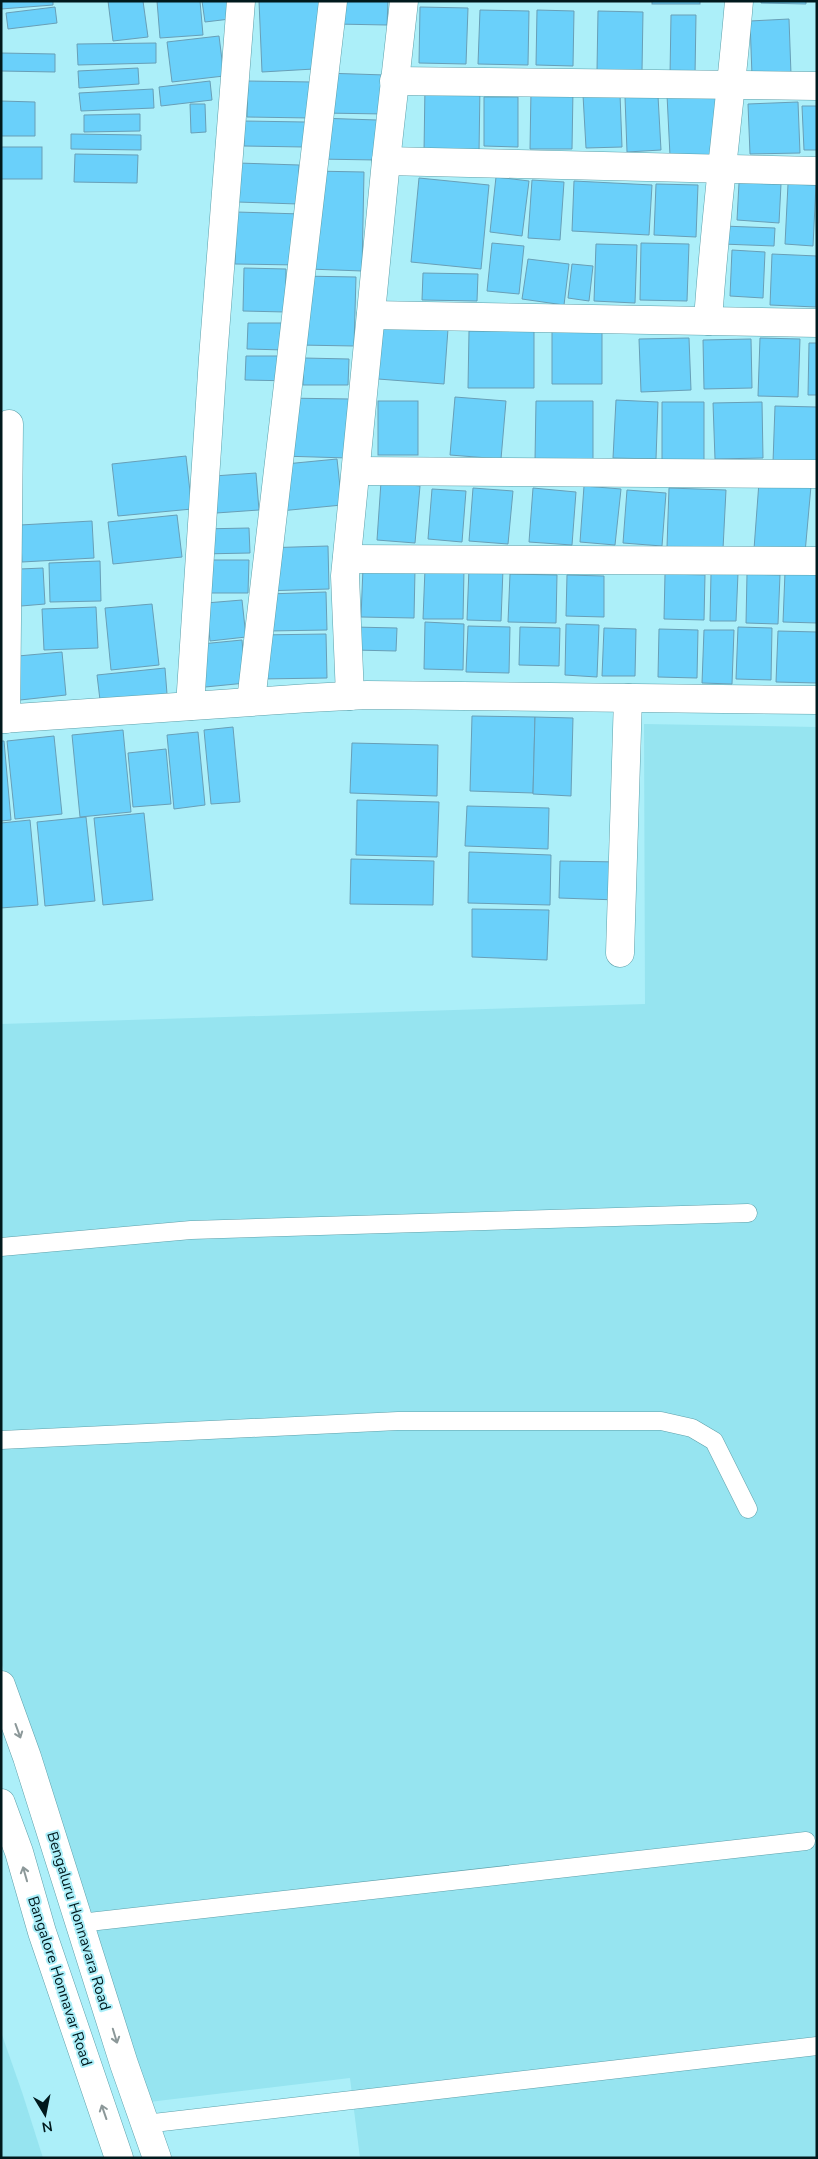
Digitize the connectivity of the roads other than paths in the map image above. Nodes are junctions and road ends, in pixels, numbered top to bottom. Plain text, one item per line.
1 (241, 1) edge
2 (334, 1) edge
3 (404, 1) edge
4 (739, 1) edge
5 (394, 80) junction
6 (732, 86) junction
7 (817, 86) edge
8 (386, 161) junction
9 (724, 170) junction
10 (817, 172) edge
11 (371, 315) junction
12 (708, 321) junction
13 (817, 323) edge
14 (9, 424) dead end
15 (356, 471) junction
16 (817, 474) edge
17 (347, 559) junction
18 (817, 561) edge
19 (350, 696) junction
20 (628, 698) junction
21 (817, 700) edge
22 (251, 701) junction
23 (190, 706) junction
24 (3, 719) edge
25 (620, 953) dead end
26 (748, 1212) dead end
27 (1, 1247) edge
28 (1, 1440) edge
29 (748, 1509) dead end
30 (1, 1685) edge
31 (1, 1804) edge
32 (806, 1841) dead end
33 (80, 1923) junction
34 (817, 2046) edge
35 (145, 2124) junction
36 (119, 2158) edge
37 (157, 2158) edge

1 - 23 street
2 - 22 street
3 - 5 street
4 - 6 street
5 - 6 street
5 - 8 street
6 - 7 street
6 - 9 street
8 - 9 street
8 - 11 street
9 - 10 street
9 - 12 street
11 - 12 street
11 - 15 street
12 - 13 street
14 - 24 street
15 - 16 street
15 - 17 street
17 - 18 street
17 - 19 street
19 - 20 street
19 - 22 street
20 - 21 street
20 - 25 street
22 - 23 street
23 - 24 street
26 - 27 lane
28 - 29 lane
30 -> 33 street, Bengaluru Honnavara Road
36 -> 31 street, Bangalore Honnavar Road
32 - 33 lane
33 -> 35 street, Bengaluru Honnavara Road
34 - 35 lane
35 - 37 street, Bengaluru Honnavara Road

